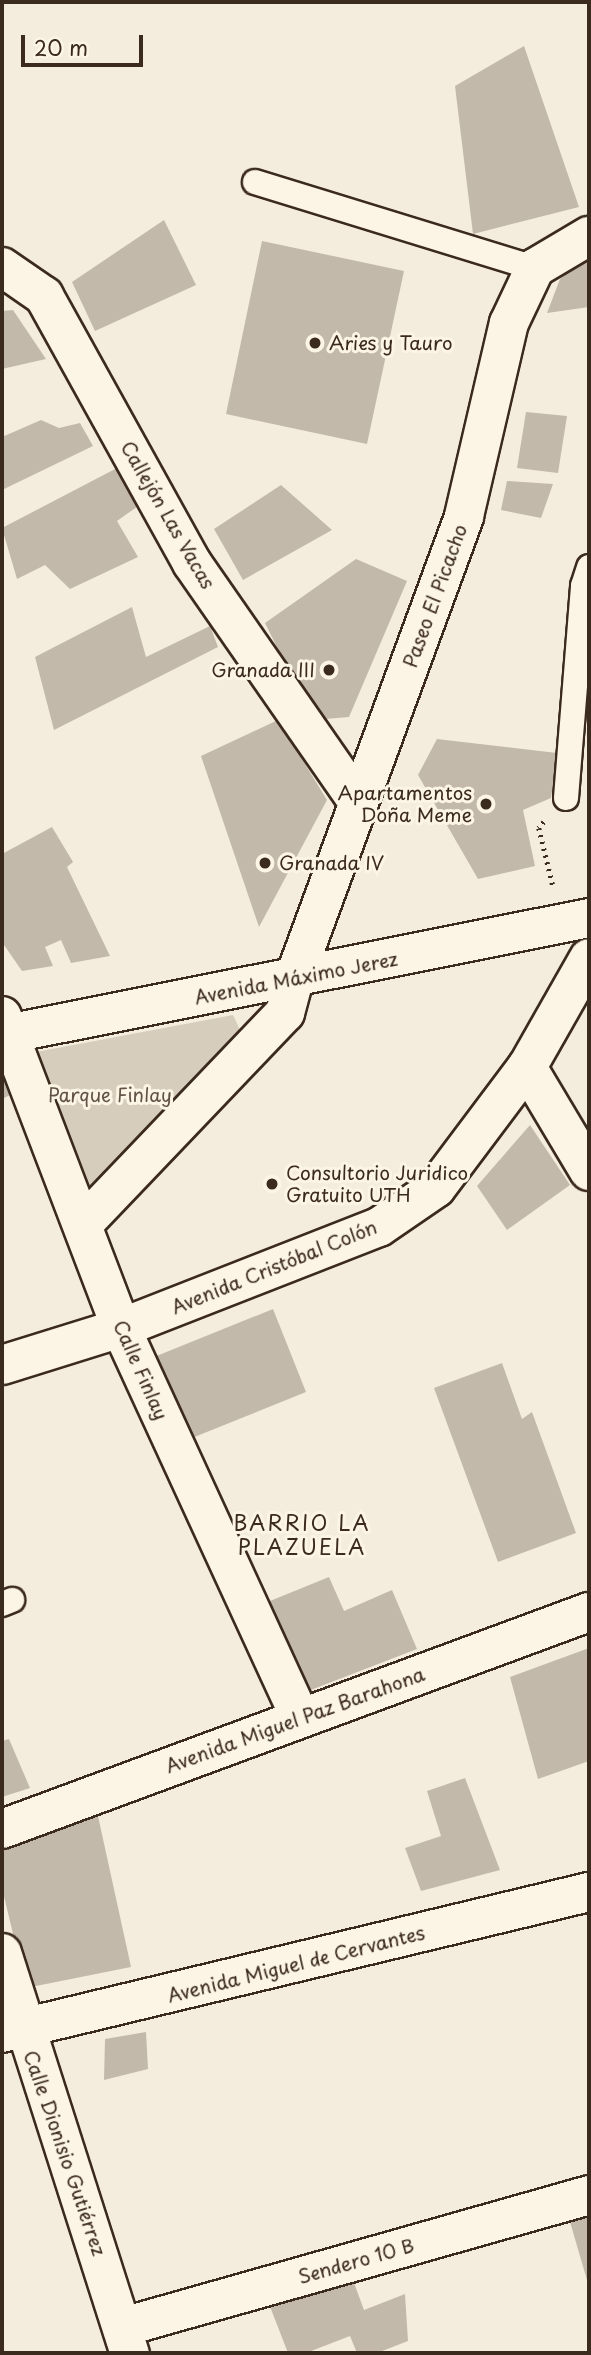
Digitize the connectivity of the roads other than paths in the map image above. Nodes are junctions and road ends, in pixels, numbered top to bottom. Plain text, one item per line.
1 (255, 182) dead end
2 (589, 236) edge
3 (2, 267) edge
4 (535, 268) junction
5 (589, 567) edge
6 (566, 798) road end
7 (359, 803) junction
8 (575, 921) edge
9 (589, 958) edge
10 (294, 979) junction
11 (5, 1029) edge
12 (527, 1067) junction
13 (589, 1171) edge
14 (84, 1223) junction
15 (121, 1328) junction
16 (2, 1365) edge
17 (589, 1612) edge
18 (300, 1717) junction
19 (2, 1829) edge
20 (589, 1892) edge
21 (2, 1953) edge
22 (12, 2030) edge
23 (589, 2194) edge
24 (127, 2340) edge

1 - 4 lane
2 - 4 street
3 - 7 street, Callejón Las Vacas
4 - 7 street, Paseo El Picacho
5 - 6 lane
7 - 10 street, Paseo El Picacho
8 - 10 street, Avenida Máximo Jerez
9 - 12 street, Avenida Cristóbal Colón
10 - 11 street, Avenida Máximo Jerez
10 - 14 street, Paseo El Picacho
11 - 14 street, Calle Finlay
12 - 13 street
12 - 15 street, Avenida Cristóbal Colón
14 - 15 street, Calle Finlay
15 - 16 street, Avenida Cristóbal Colón
15 - 18 street, Calle Finlay
17 - 18 street, Avenida Miguel Paz Barahona
18 - 19 street, Avenida Miguel Paz Barahona
20 - 22 street, Avenida Miguel de Cervantes
21 - 22 street, Calle Dionisio Gutiérrez
22 - 24 street, Calle Dionisio Gutiérrez
23 - 24 street, Sendero 10 B

